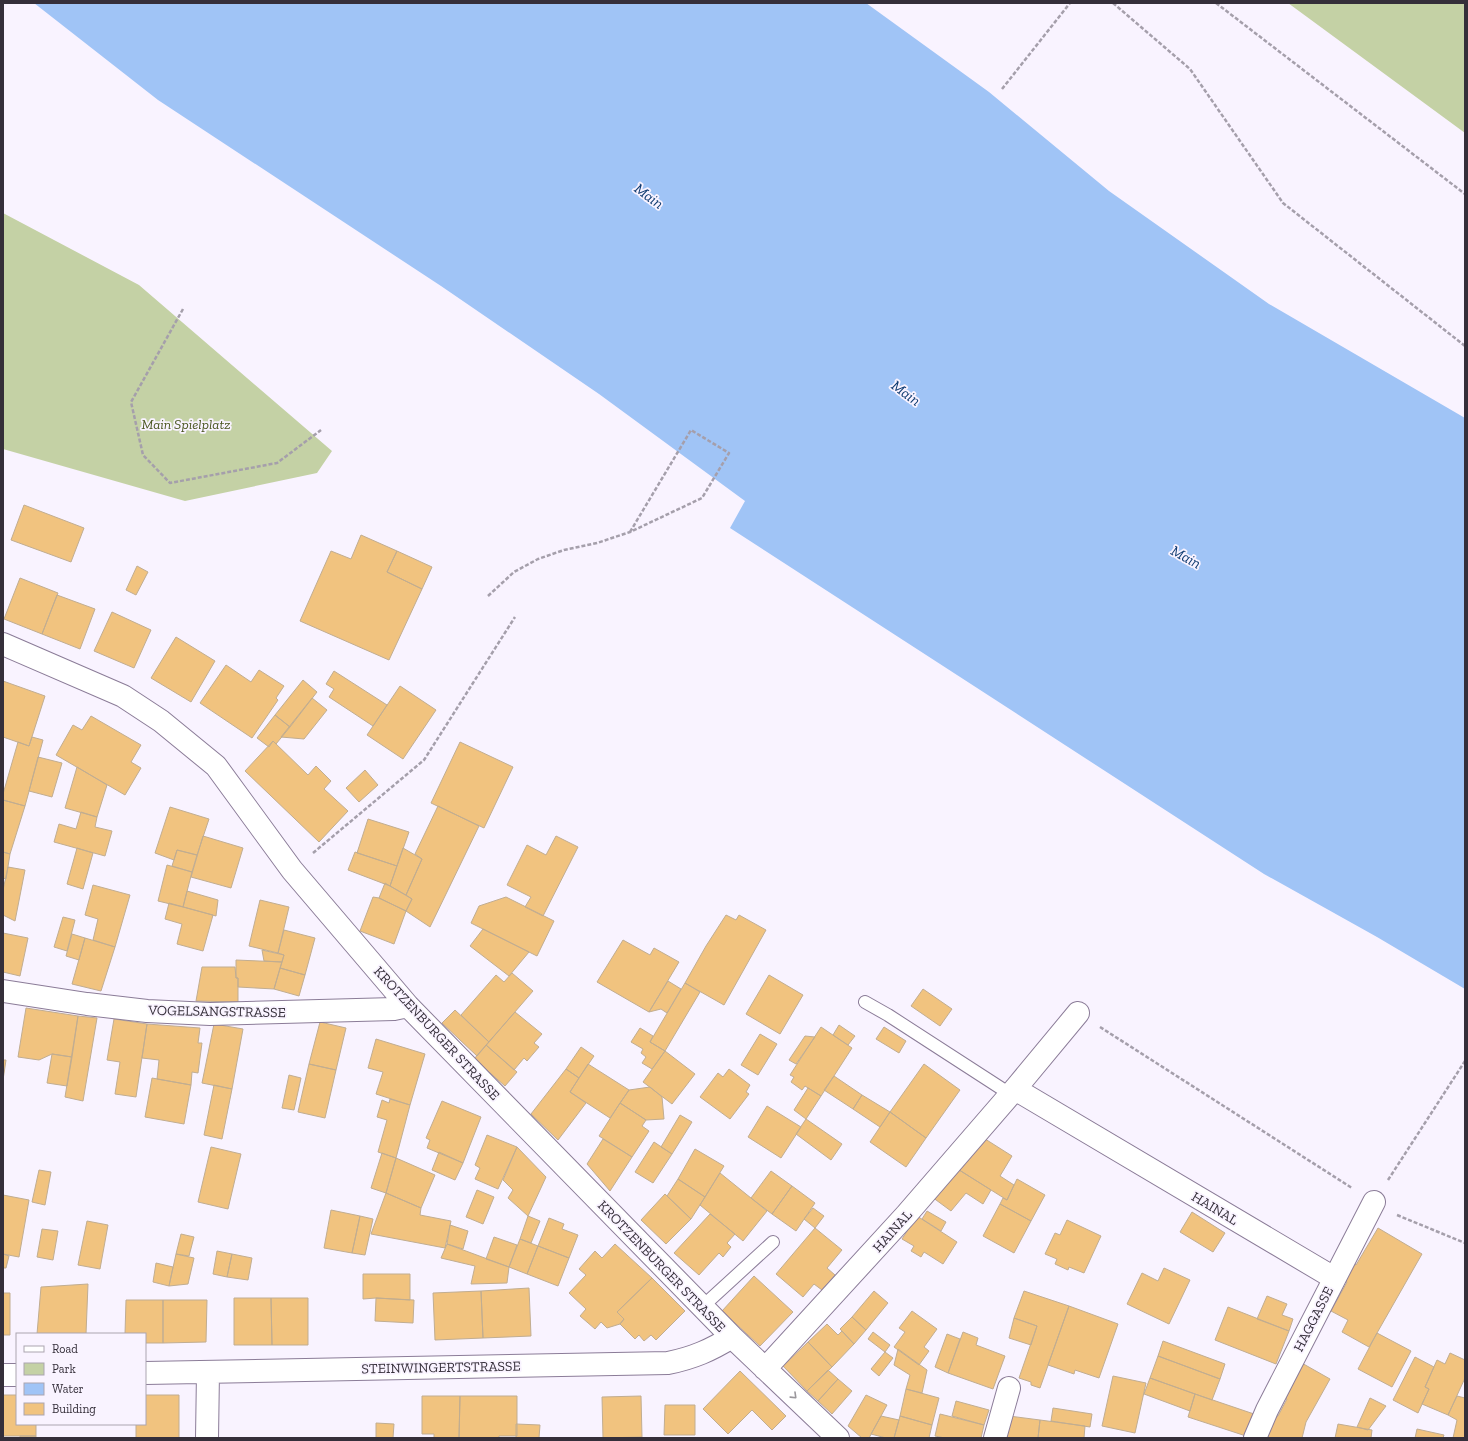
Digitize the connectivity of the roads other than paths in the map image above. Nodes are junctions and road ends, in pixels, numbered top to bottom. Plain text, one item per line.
1 (3, 644) edge
2 (3, 990) edge
3 (865, 1002) dead end
4 (408, 1006) junction
5 (1078, 1013) road end
6 (1012, 1092) junction
7 (1374, 1202) road end
8 (773, 1242) dead end
9 (1334, 1278) junction
10 (702, 1307) junction
11 (732, 1337) junction
12 (766, 1369) junction
13 (208, 1372) junction
14 (146, 1373) edge
15 (3, 1375) edge
16 (16, 1375) edge
17 (1008, 1388) dead end
18 (207, 1438) edge
19 (838, 1438) edge
20 (995, 1438) edge
21 (1255, 1438) edge

1 - 4 street, KROTZENBURGER STRASSE
2 - 4 street, VOGELSANGSTRASSE
3 - 6 lane
4 - 10 street, KROTZENBURGER STRASSE
5 - 6 street, HAINAL
6 - 9 street, HAINAL
6 - 12 street, HAINAL
7 - 9 street, HAGGASSE
8 - 10 lane
9 - 21 street, HAGGASSE
10 - 11 street, KROTZENBURGER STRASSE
11 - 12 street, KROTZENBURGER STRASSE
11 - 13 street, STEINWINGERTSTRASSE
12 -> 19 street, KROTZENBURGER STRASSE
13 - 14 street, STEINWINGERTSTRASSE
13 - 18 street
15 - 16 street
17 - 20 street

